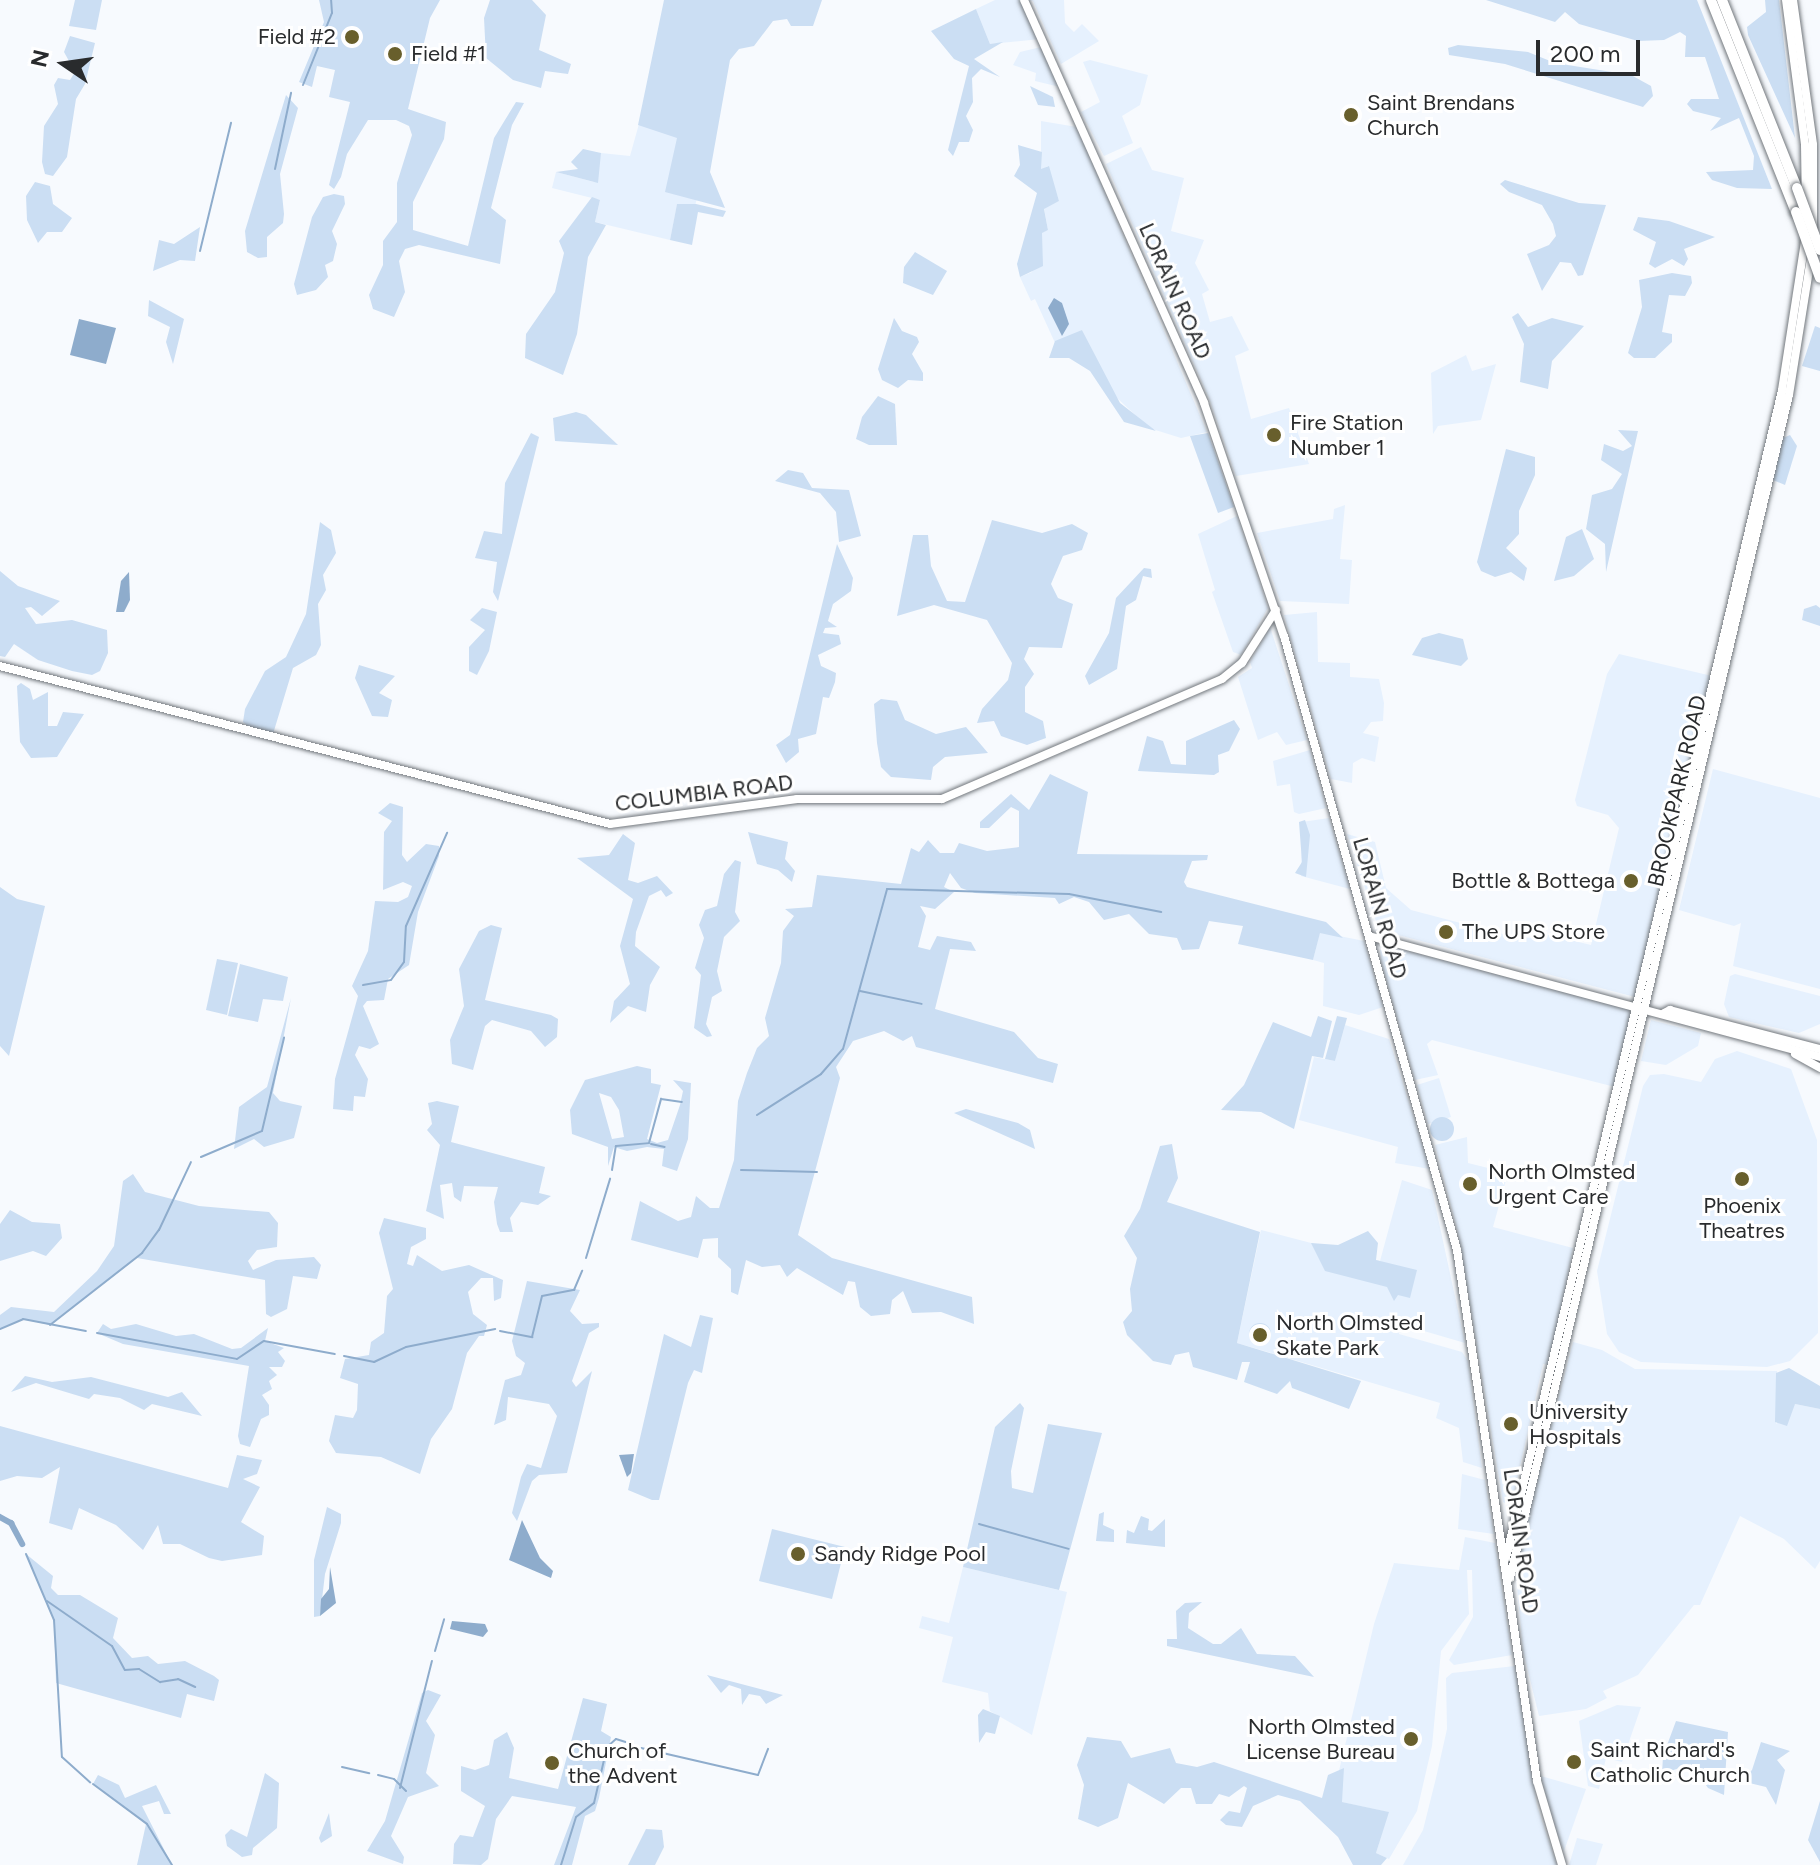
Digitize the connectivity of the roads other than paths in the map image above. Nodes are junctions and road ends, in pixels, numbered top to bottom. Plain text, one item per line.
1 (1024, 0) edge
2 (1711, 0) edge
3 (1722, 0) edge
4 (1786, 0) edge
5 (1793, 0) edge
6 (1820, 250) edge
7 (1820, 278) edge
8 (1276, 610) junction
9 (0, 666) edge
10 (1369, 936) junction
11 (1390, 941) junction
12 (1374, 954) junction
13 (1648, 993) junction
14 (1641, 1007) junction
15 (1662, 1012) junction
16 (1638, 1035) junction
17 (1788, 1049) junction
18 (1820, 1049) edge
19 (1820, 1057) edge
20 (1820, 1068) edge
21 (1496, 1504) junction
22 (1518, 1507) junction
23 (1505, 1562) junction
24 (1509, 1583) junction
25 (1562, 1865) edge

1 - 8 main road, LORAIN ROAD
2 - 7 highway, bridge
3 - 6 highway, bridge
4 - 14 main road, BROOKPARK ROAD
5 - 13 main road, BROOKPARK ROAD
8 - 9 main road, COLUMBIA ROAD
8 - 10 main road, LORAIN ROAD
10 - 11 main road
10 - 12 main road, LORAIN ROAD
11 - 12 main road
11 - 14 main road
12 - 21 main road, LORAIN ROAD
13 - 14 main road, BROOKPARK ROAD
13 - 15 main road
14 - 15 main road
14 - 16 main road, BROOKPARK ROAD
14 - 22 main road, BROOKPARK ROAD
15 - 16 main road
15 - 17 main road
15 - 18 main road
16 - 24 main road, BROOKPARK ROAD
17 - 19 main road
17 - 20 main road
21 - 22 main road
21 - 23 main road, LORAIN ROAD
22 - 23 main road, BROOKPARK ROAD
23 - 24 main road, LORAIN ROAD
24 - 25 main road, LORAIN ROAD

